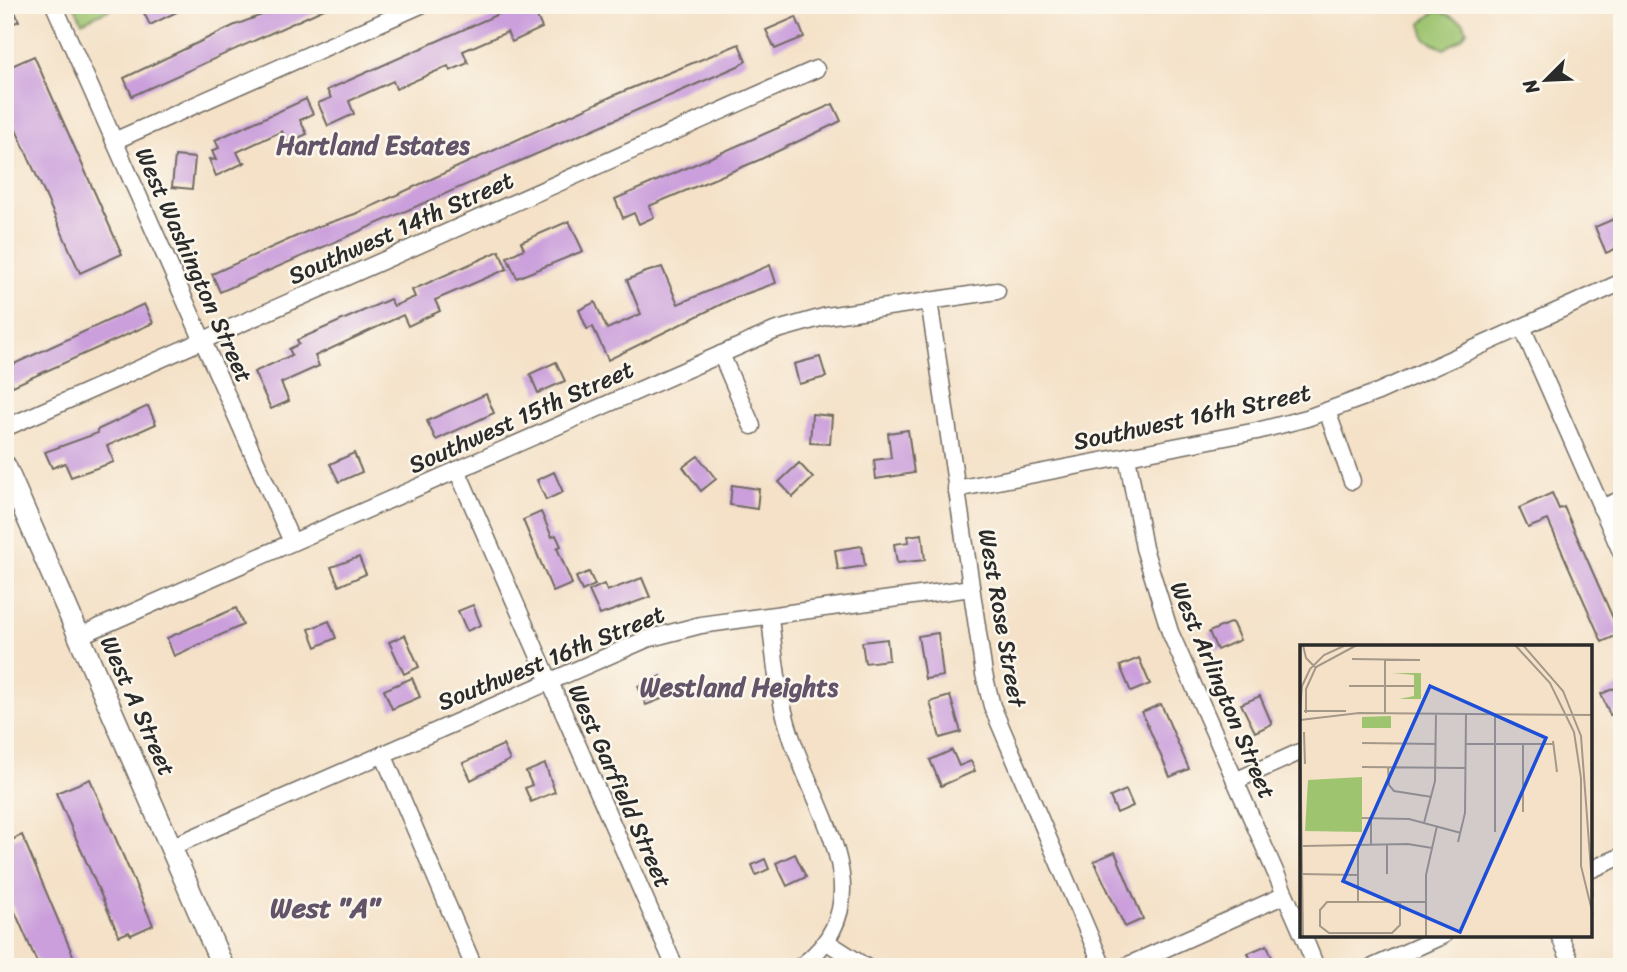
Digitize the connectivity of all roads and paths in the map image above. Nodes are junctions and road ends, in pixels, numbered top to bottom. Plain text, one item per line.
1 (54, 5) edge
2 (421, 5) edge
3 (816, 69) dead end
4 (114, 141) junction
5 (1622, 282) edge
6 (997, 291) dead end
7 (929, 300) junction
8 (1522, 327) junction
9 (202, 341) junction
10 (721, 354) junction
11 (1327, 411) junction
12 (752, 426) dead end
13 (5, 428) edge
14 (1127, 456) junction
15 (5, 466) edge
16 (457, 470) junction
17 (1352, 481) dead end
18 (956, 489) junction
19 (1622, 499) edge
20 (1601, 508) junction
21 (292, 542) junction
22 (1622, 554) edge
23 (971, 587) junction
24 (770, 615) junction
25 (79, 636) junction
26 (550, 681) junction
27 (1300, 751) edge
28 (383, 754) junction
29 (1235, 781) junction
30 (171, 847) junction
31 (1622, 856) edge
32 (1592, 869) edge
33 (1285, 895) junction
34 (1300, 929) edge
35 (1303, 937) edge
36 (1440, 937) edge
37 (1560, 937) edge
38 (827, 942) junction
39 (223, 967) edge
40 (474, 967) edge
41 (675, 967) edge
42 (800, 967) edge
43 (866, 967) edge
44 (1103, 967) edge
45 (1124, 967) edge
46 (1316, 967) edge
47 (1373, 967) edge
48 (1573, 967) edge

1 - 4 street, West Washington Street
2 - 4 street
3 - 9 street, Southwest 14th Street
4 - 9 street, West Washington Street
5 - 8 street, Southwest 16th Street
6 - 7 street, Southwest 15th Street
7 - 10 street, Southwest 15th Street
7 - 18 street, West Rose Street
8 - 11 street, Southwest 16th Street
8 - 20 street
9 - 13 street, Southwest 14th Street
9 - 21 street, West Washington Street
10 - 12 street
10 - 16 street, Southwest 15th Street
11 - 14 street, Southwest 16th Street
11 - 17 street
14 - 18 street, Southwest 16th Street
14 - 29 street, West Arlington Street
15 - 25 main road, West A Street
16 - 21 street, Southwest 15th Street
16 - 26 street, West Garfield Street
18 - 23 street, West Rose Street
19 - 20 street
20 - 22 street
21 - 25 street, Southwest 15th Street
23 - 24 street, Southwest 16th Street
23 - 44 street, West Rose Street
24 - 26 street, Southwest 16th Street
24 - 38 street
25 - 30 main road, West A Street
26 - 28 street, Southwest 16th Street
26 - 41 street, West Garfield Street
27 - 29 street
28 - 30 street, Southwest 16th Street
28 - 40 street
29 - 33 street, West Arlington Street
30 - 39 main road, West A Street
31 - 32 street
33 - 34 street, West Arlington Street
33 - 45 street
35 - 46 street, West Arlington Street
36 - 47 street
37 - 48 street
38 - 42 street
38 - 43 street

